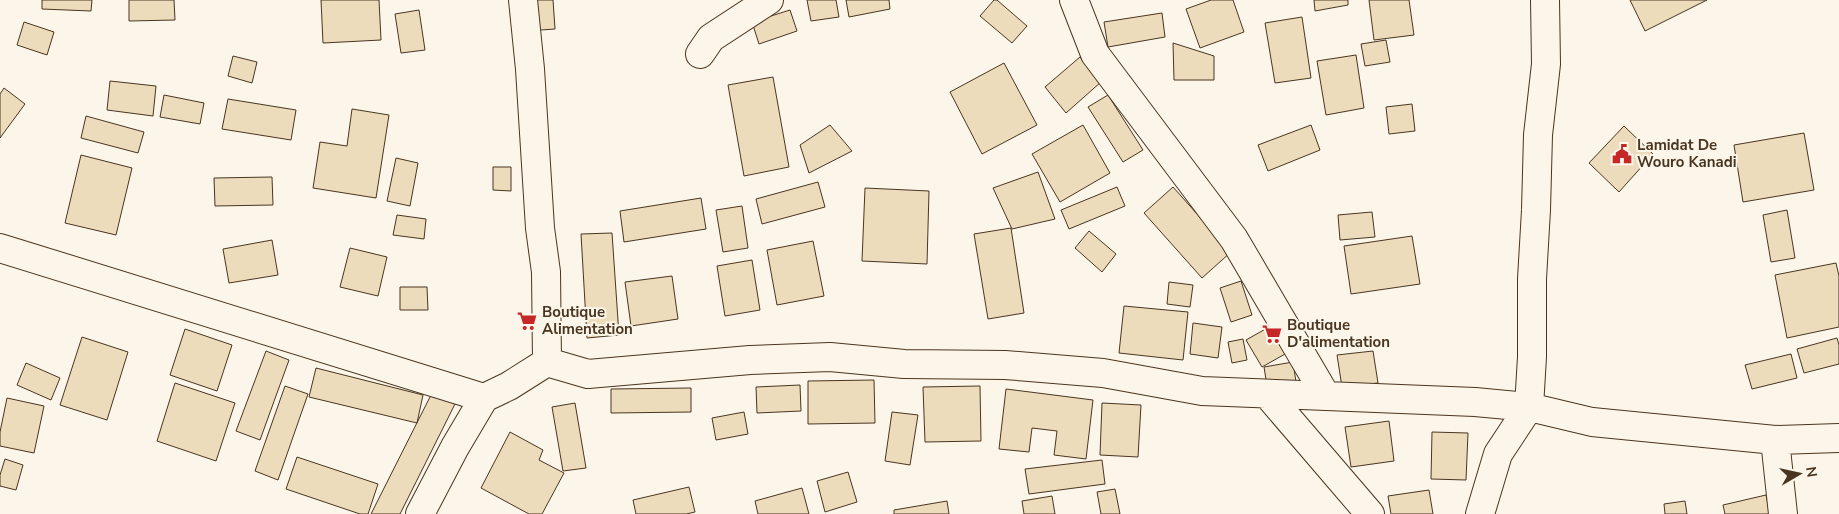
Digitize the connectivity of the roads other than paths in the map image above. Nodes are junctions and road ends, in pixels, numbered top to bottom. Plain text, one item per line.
1 (523, 0) edge
2 (769, 0) edge
3 (1074, 0) edge
4 (1545, 0) edge
5 (700, 54) dead end
6 (0, 248) edge
7 (547, 362) junction
8 (1268, 395) junction
9 (1326, 396) junction
10 (484, 398) junction
11 (1529, 407) junction
12 (1839, 438) edge
13 (1775, 440) junction
14 (420, 514) edge
15 (1370, 514) edge
16 (1480, 514) edge
17 (1784, 514) edge

1 - 7 street
2 - 5 street
3 - 9 street
4 - 11 street
6 - 10 street
7 - 8 street
7 - 10 street
8 - 9 street
8 - 15 street
9 - 11 street
10 - 14 street
11 - 13 street
11 - 16 street
12 - 13 street
13 - 17 street

